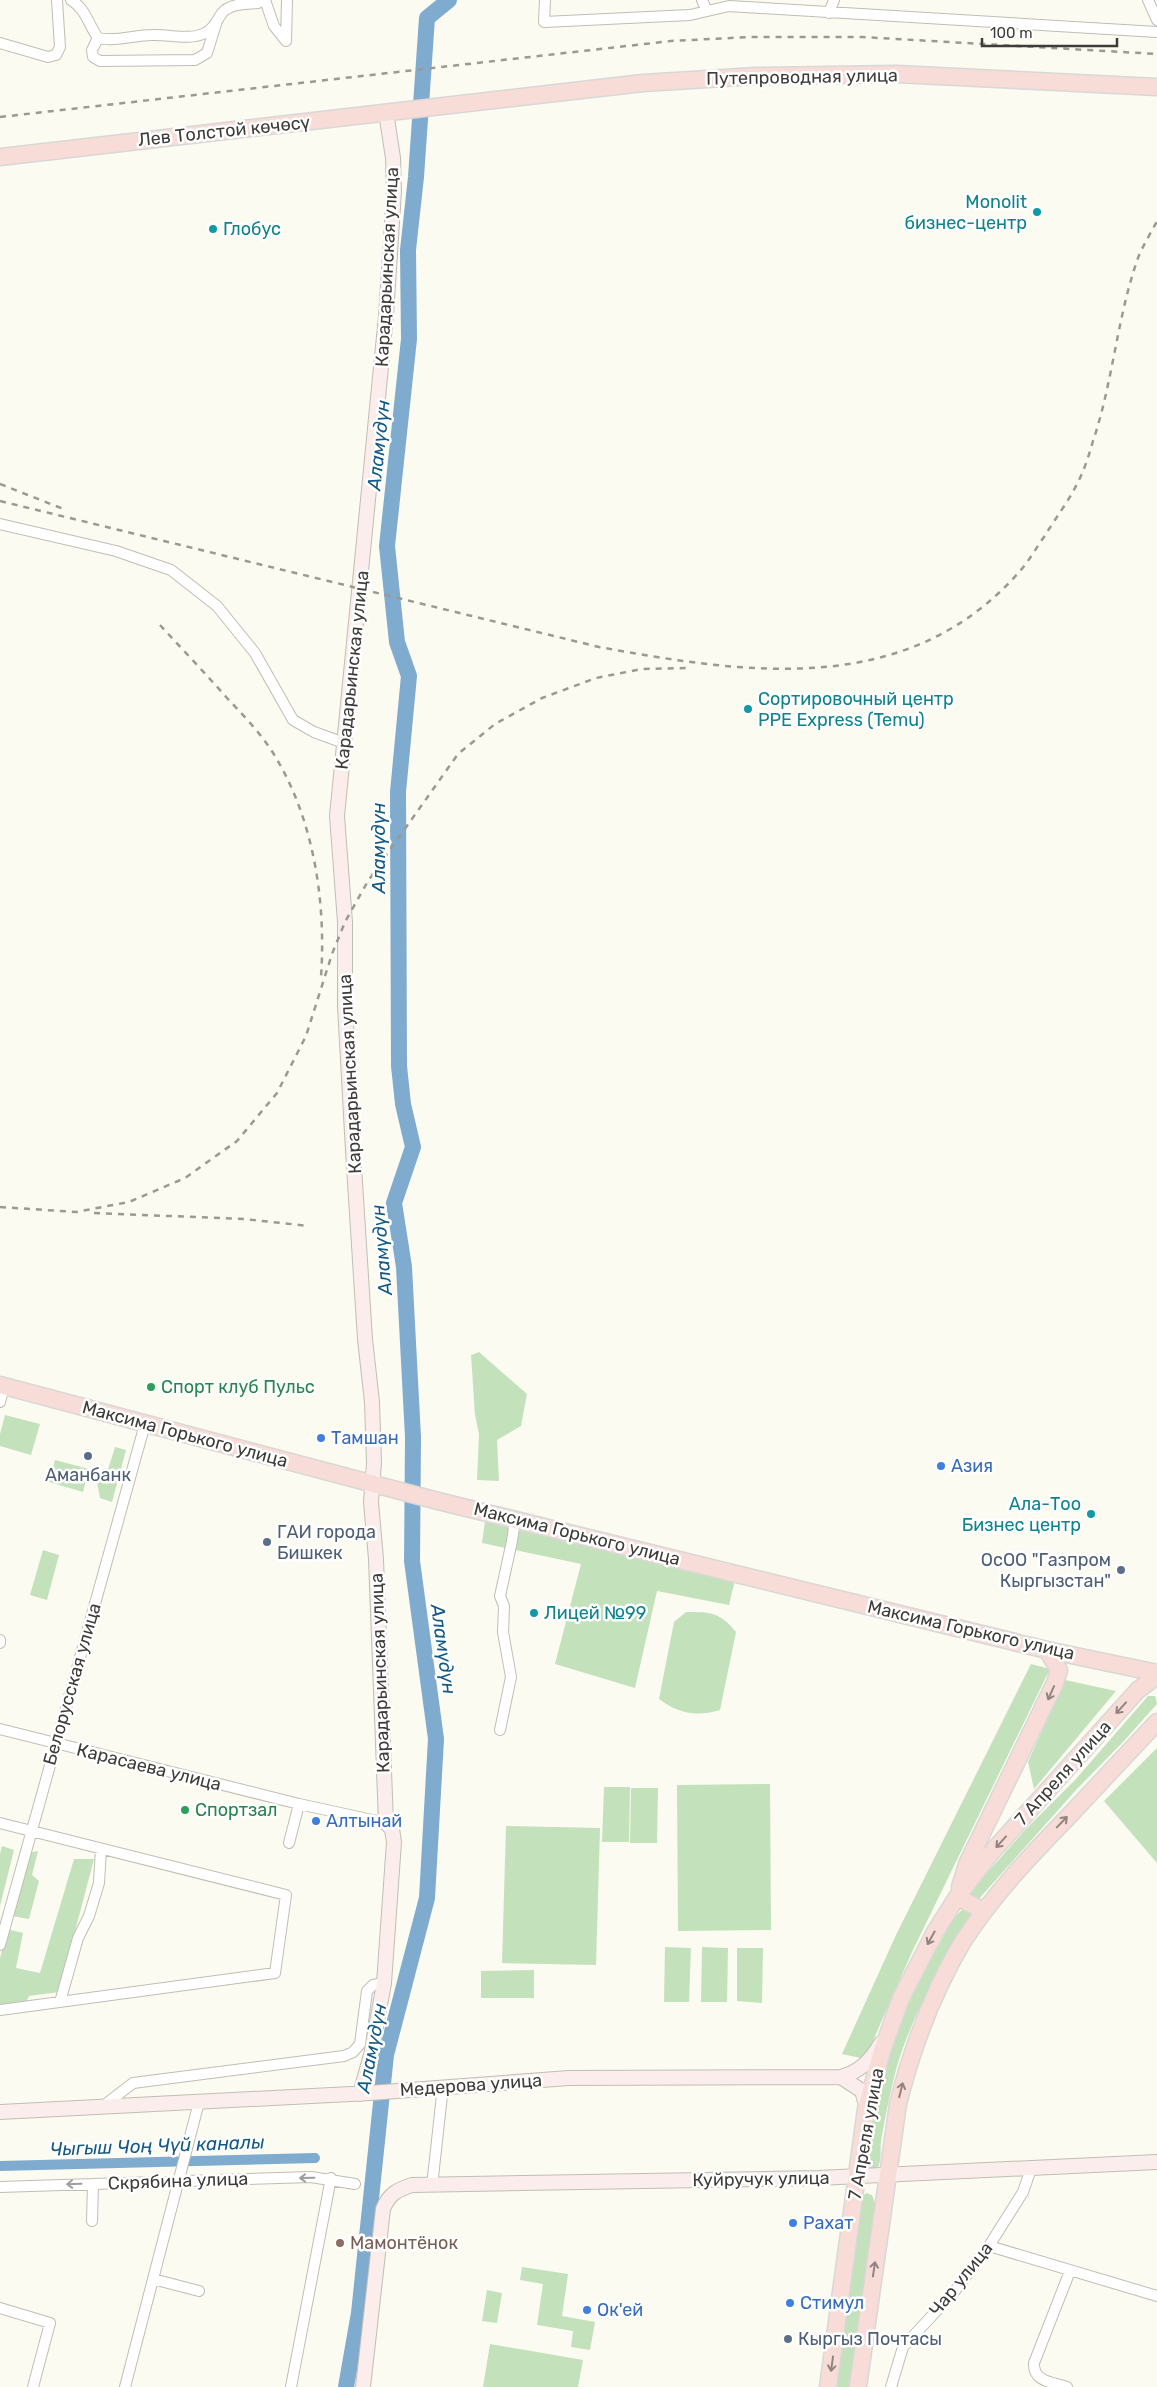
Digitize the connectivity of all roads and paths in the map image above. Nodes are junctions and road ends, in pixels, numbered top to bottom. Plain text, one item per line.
1 (57, 0) edge
2 (71, 0) edge
3 (261, 0) edge
4 (265, 0) edge
5 (287, 0) edge
6 (545, 0) edge
7 (702, 0) edge
8 (834, 0) edge
9 (1148, 0) edge
10 (732, 3) edge
11 (707, 11) junction
12 (829, 13) junction
13 (1157, 20) edge
14 (217, 23) junction
15 (1157, 32) edge
16 (98, 38) junction
17 (0, 43) edge
18 (1157, 87) edge
19 (448, 105) joint
20 (392, 111) junction
21 (0, 156) edge
22 (0, 524) edge
23 (344, 743) junction
24 (1, 1391) edge
25 (145, 1424) junction
26 (372, 1484) junction
27 (515, 1520) junction
28 (0, 1640) edge
29 (0, 1643) edge
30 (1047, 1650) junction
31 (1157, 1674) edge
32 (1157, 1722) edge
33 (0, 1729) edge
34 (500, 1730) dead end
35 (55, 1744) junction
36 (298, 1804) junction
37 (0, 1823) edge
38 (386, 1823) junction
39 (30, 1831) junction
40 (289, 1843) dead end
41 (101, 1849) junction
42 (957, 1897) junction
43 (984, 1911) junction
44 (0, 1945) edge
45 (384, 1983) junction
46 (60, 2002) junction
47 (0, 2010) edge
48 (890, 2027) junction
49 (841, 2077) junction
50 (443, 2086) junction
51 (365, 2093) junction
52 (199, 2102) junction
53 (102, 2107) junction
54 (867, 2108) junction
55 (0, 2112) edge
56 (1157, 2162) edge
57 (1031, 2169) junction
58 (887, 2176) junction
59 (856, 2177) junction
60 (331, 2178) junction
61 (180, 2182) junction
62 (93, 2184) junction
63 (355, 2184) dead end
64 (432, 2186) junction
65 (0, 2187) edge
66 (92, 2221) dead end
67 (989, 2246) junction
68 (1070, 2271) junction
69 (154, 2279) junction
70 (199, 2291) dead end
71 (1157, 2296) edge
72 (0, 2308) edge
73 (33, 2387) edge
74 (125, 2387) edge
75 (291, 2387) edge
76 (363, 2387) edge
77 (828, 2387) edge
78 (858, 2387) edge
79 (891, 2387) edge
80 (1067, 2387) edge

1 - 17 street
2 - 16 street
3 - 14 street
4 - 5 street
6 - 11 street
7 - 11 street
8 - 12 street
9 - 13 street
10 - 11 street
10 - 12 street
12 - 15 street
14 - 16 street
14 - 16 street
18 - 19 main road, Путепроводная улица
19 - 20 main road, Лев Толстой көчөсү
20 - 21 main road, Лев Толстой көчөсү
20 - 23 street, Карадарьинская улица
22 - 23 street
23 - 26 street, Карадарьинская улица
24 - 25 main road, Максима Горького улица
25 - 26 main road, Максима Горького улица
25 - 35 street, Белорусская улица
26 - 27 main road, Максима Горького улица
26 - 38 street, Карадарьинская улица
27 - 30 main road, Максима Горького улица
27 - 34 street
28 - 29 street
30 - 31 main road, Максима Горького улица
30 -> 42 main road
31 -> 42 main road, 7 Апреля улица
43 -> 32 main road, 7 Апреля улица
33 - 35 street, Карасаева улица
35 - 36 street, Карасаева улица
35 - 39 street, Белорусская улица
36 - 38 street, Карасаева улица
36 - 40 street
37 - 39 street
38 - 45 street, Карадарьинская улица
39 - 41 street
39 - 44 street, Белорусская улица
41 - 46 street
41 - 46 street
42 - 43 main road
42 -> 48 main road, 7 Апреля улица
58 -> 43 main road, 7 Апреля улица
45 - 51 street, Карадарьинская улица
45 - 53 street
46 - 47 street
48 - 49 street, Медерова улица
48 - 54 main road, 7 Апреля улица
49 - 50 street, Медерова улица
49 - 54 street
50 - 51 street, Медерова улица
50 - 64 street
51 - 52 street, Медерова улица
52 - 53 street, Медерова улица
52 - 61 street
53 - 55 street, Медерова улица
54 - 59 main road, 7 Апреля улица
56 - 57 street, Куйручук улица
57 - 58 street, Куйручук улица
57 - 67 street, Чар улица
58 - 59 street, Куйручук улица
78 -> 58 main road, 7 Апреля улица
59 - 64 street, Куйручук улица
59 -> 77 main road, 7 Апреля улица
60 -> 61 street, Скрябина улица
60 - 63 street, Скрябина улица
60 - 75 street
61 - 62 street, Скрябина улица
61 - 69 street
62 -> 65 street, Скрябина улица
62 - 66 street
64 - 76 street, Куйручук улица
67 - 68 street
67 - 79 street, Чар улица
68 - 71 street
68 - 80 street
69 - 70 street
69 - 74 street
72 - 73 street

